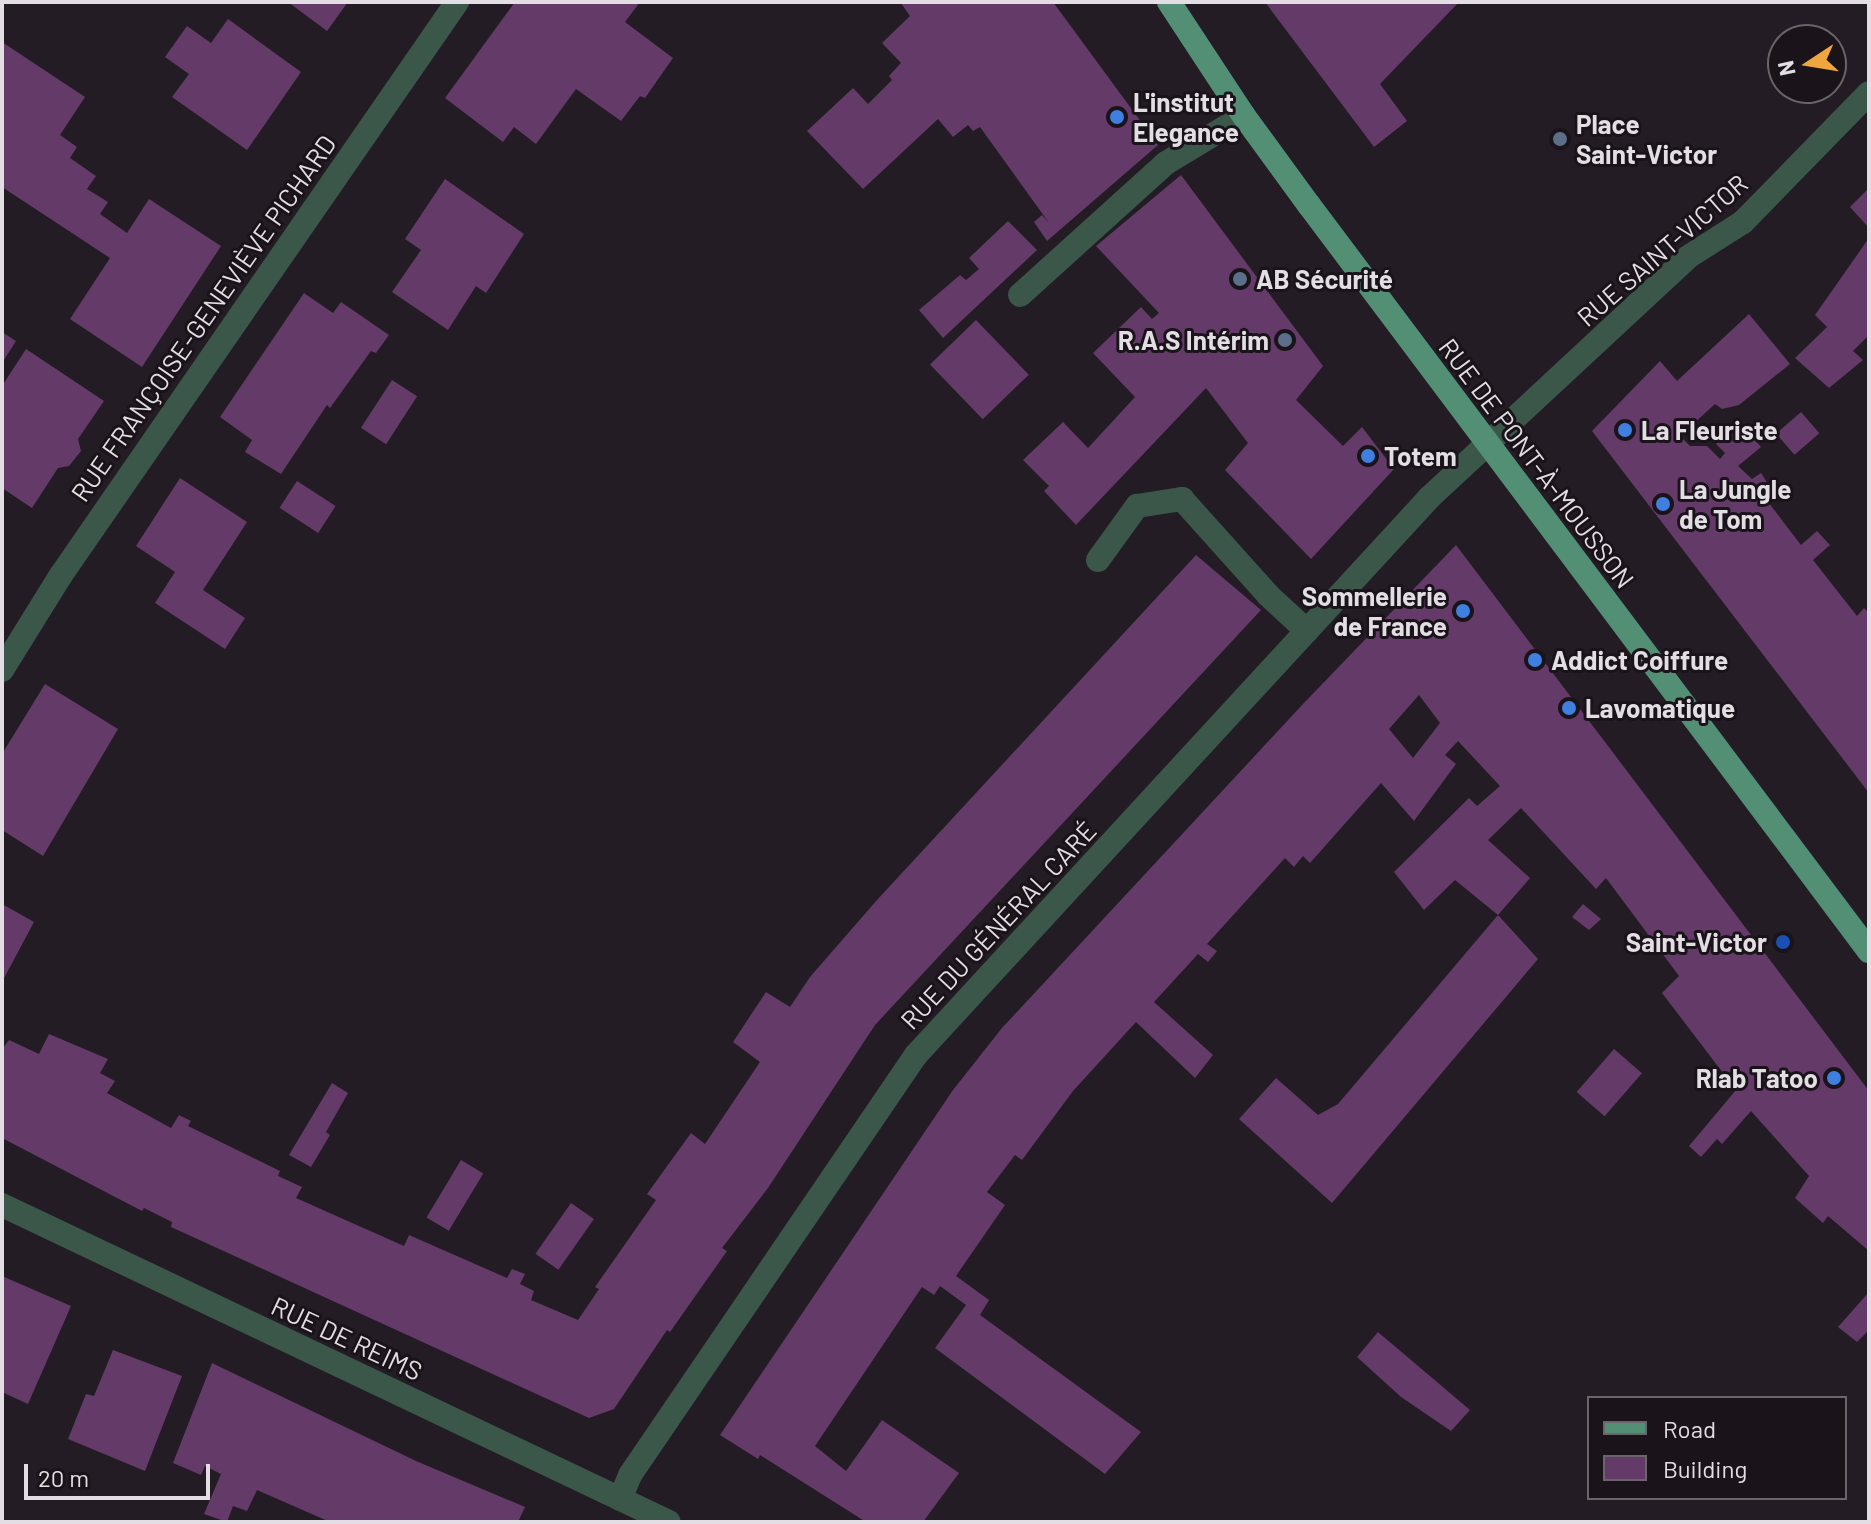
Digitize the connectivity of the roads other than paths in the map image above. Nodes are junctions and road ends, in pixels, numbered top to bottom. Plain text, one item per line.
1 (457, 2) edge
2 (1169, 2) edge
3 (1869, 93) edge
4 (1244, 116) junction
5 (1020, 295) dead end
6 (1486, 443) junction
7 (1098, 560) dead end
8 (1307, 631) junction
9 (2, 670) edge
10 (1869, 951) edge
11 (2, 1205) edge
12 (620, 1499) junction
13 (669, 1522) edge

1 - 9 street, RUE FRANÇOISE-GENEVIÈVE PICHARD
2 - 4 main road, RUE DE PONT-À-MOUSSON
3 - 6 street, RUE SAINT-VICTOR
4 - 5 street
4 - 6 main road, RUE DE PONT-À-MOUSSON
6 - 8 street, RUE DU GÉNÉRAL CARÉ
6 - 10 main road, RUE DE PONT-À-MOUSSON
7 - 8 street
8 - 12 street, RUE DU GÉNÉRAL CARÉ
11 - 12 street, RUE DE REIMS
12 - 13 street, RUE DE REIMS

